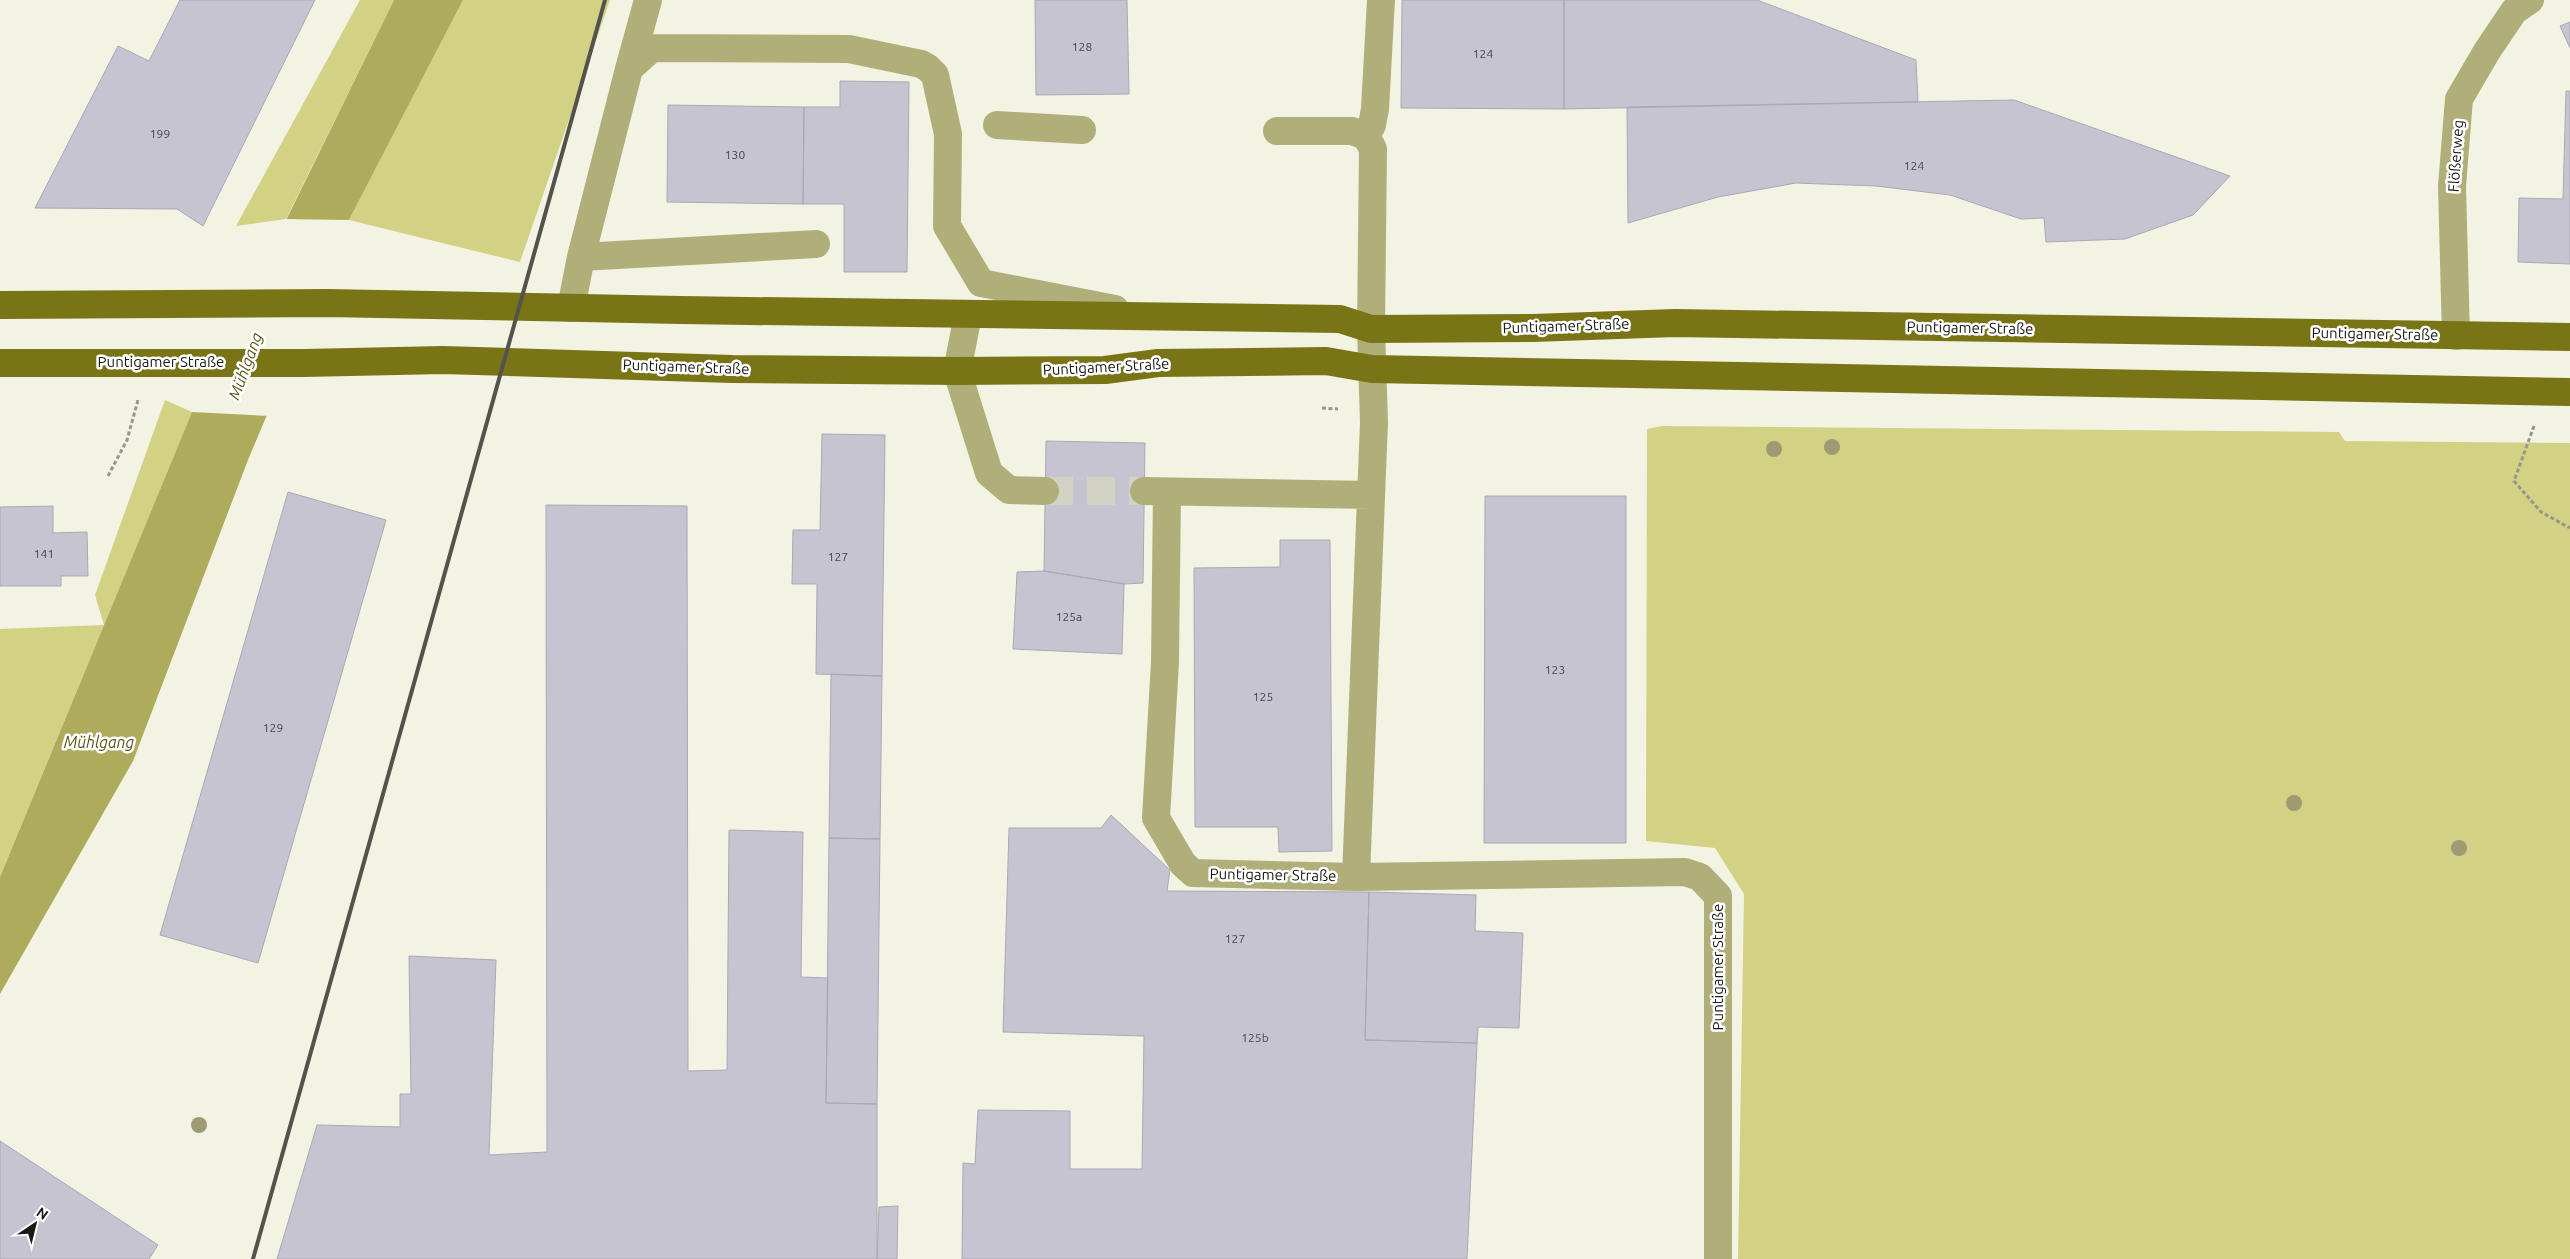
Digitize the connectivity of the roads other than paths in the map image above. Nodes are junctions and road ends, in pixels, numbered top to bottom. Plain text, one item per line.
1 (648, 0) edge
2 (1381, 0) edge
3 (2530, 0) edge
4 (629, 69) junction
5 (998, 125) dead end
6 (1082, 130) dead end
7 (1277, 131) dead end
8 (1366, 136) junction
9 (816, 244) dead end
10 (581, 257) junction
11 (0, 305) edge
12 (571, 308) junction
13 (968, 314) junction
14 (1163, 318) junction
15 (1371, 329) junction
16 (2456, 336) junction
17 (2570, 337) edge
18 (0, 363) edge
19 (1372, 369) junction
20 (957, 371) junction
21 (2570, 392) edge
22 (1045, 491) tunnel mouth
23 (1371, 495) junction
24 (1356, 877) junction
25 (1718, 1259) edge

1 - 4 street
2 - 8 street
3 - 16 street, Flößerweg
4 - 10 street
4 - 14 street, Puntigamer Straße
5 - 6 street
7 - 8 street
8 - 15 street, Puntigamer Straße
9 - 10 street
10 - 12 street
11 - 12 main road, Puntigamer Straße
12 - 13 main road, Puntigamer Straße
13 - 14 main road, Puntigamer Straße
13 - 20 street
14 - 15 main road, Puntigamer Straße
15 - 16 main road, Puntigamer Straße
15 - 19 street, Puntigamer Straße
16 - 17 main road, Puntigamer Straße
18 - 20 main road, Puntigamer Straße
19 - 20 main road, Puntigamer Straße
19 - 21 main road, Puntigamer Straße
19 - 23 street, Puntigamer Straße
20 - 22 street
23 - 24 street, Puntigamer Straße
23 - 24 street, Puntigamer Straße
24 - 25 street, Puntigamer Straße

